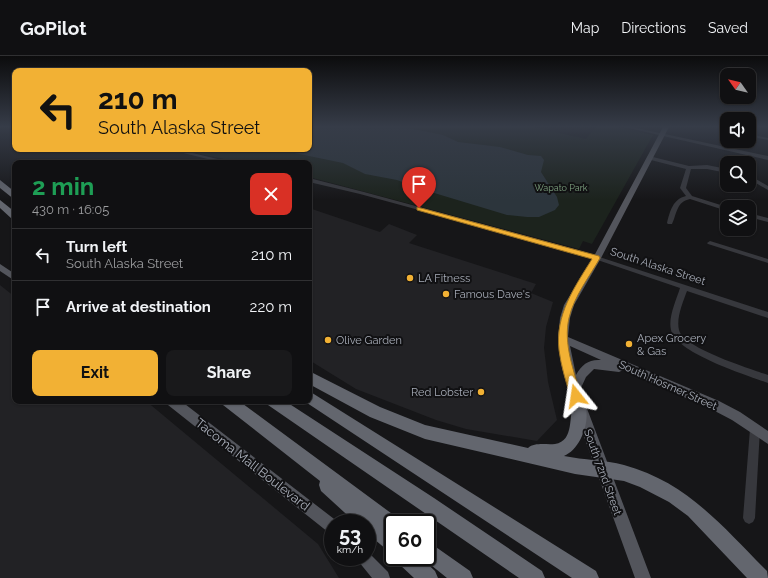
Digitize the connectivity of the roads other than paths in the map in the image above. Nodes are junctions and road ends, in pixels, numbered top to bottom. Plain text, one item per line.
1 (653, 151) edge
2 (737, 151) edge
3 (182, 152) edge
4 (649, 158) junction
5 (768, 158) edge
6 (218, 160) edge
7 (688, 168) junction
8 (720, 170) edge
9 (312, 181) edge
10 (756, 181) edge
11 (0, 183) edge
12 (768, 188) edge
13 (12, 194) edge
14 (690, 197) junction
15 (0, 203) edge
16 (720, 207) edge
17 (12, 214) edge
18 (756, 217) edge
19 (768, 220) edge
20 (670, 223) dead end
21 (710, 243) dead end
22 (596, 258) junction
23 (768, 261) edge
24 (0, 267) edge
25 (12, 276) edge
26 (684, 286) junction
27 (768, 315) edge
28 (563, 339) junction
29 (640, 373) junction
30 (312, 379) edge
31 (768, 379) edge
32 (574, 390) junction
33 (312, 399) edge
34 (176, 404) edge
35 (232, 404) edge
36 (278, 404) edge
37 (579, 406) junction
38 (756, 429) junction
39 (267, 432) junction
40 (768, 438) edge
41 (500, 449) junction
42 (602, 470) junction
43 (384, 518) edge
44 (749, 518) dead end
45 (324, 520) edge
46 (384, 536) edge
47 (436, 558) edge
48 (372, 566) edge
49 (415, 566) edge
50 (642, 575) edge
51 (382, 578) edge
52 (428, 578) edge
53 (463, 578) edge
54 (535, 578) edge
55 (589, 578) edge
56 (760, 578) edge

1 - 4 main road, South 72nd Street
2 - 5 street
3 - 6 street
4 - 7 street
4 - 22 main road, South 72nd Street
7 - 8 street
7 - 14 street
9 - 22 street, South Alaska Street
10 - 12 street
11 - 13 highway
14 - 16 street
14 - 20 street
15 - 17 highway
18 - 19 street
21 - 23 street
22 - 26 street, South Alaska Street
22 - 28 main road, South 72nd Street
24 - 25 main road
26 - 27 street, South Alaska Street
26 - 31 street
28 - 29 main road, South Hosmer Street
28 - 32 main road, South 72nd Street
29 - 32 main road
29 - 38 main road, South Hosmer Street
30 - 41 highway
32 - 37 main road, South 72nd Street
33 - 55 highway
34 - 45 main road, Tacoma Mall Boulevard
35 - 39 highway
36 - 54 highway
37 - 41 highway
37 - 42 main road, South 72nd Street
38 - 40 main road, South Hosmer Street
38 - 44 street
39 - 43 highway
39 - 46 highway
41 - 42 highway
42 - 50 main road, South 72nd Street
42 - 56 highway
47 - 53 highway
48 - 51 main road
49 - 52 highway

